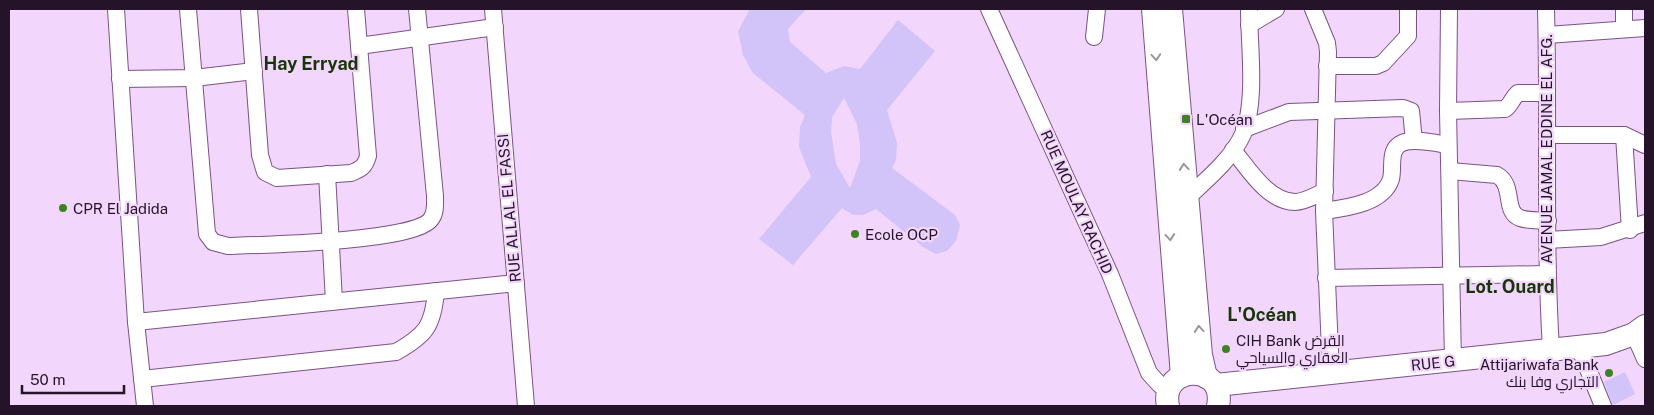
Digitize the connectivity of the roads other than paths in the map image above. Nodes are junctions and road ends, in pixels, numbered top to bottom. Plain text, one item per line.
1 (116, 9) edge
2 (188, 9) edge
3 (249, 9) edge
4 (356, 9) edge
5 (417, 9) edge
6 (493, 9) edge
7 (989, 9) edge
8 (1097, 9) edge
9 (1153, 9) edge
10 (1171, 9) edge
11 (1249, 9) edge
12 (1276, 9) edge
13 (1313, 9) edge
14 (1408, 9) edge
15 (1449, 9) edge
16 (1546, 9) edge
17 (1624, 9) edge
18 (1249, 25) junction
19 (494, 27) junction
20 (1624, 28) junction
21 (1645, 28) edge
22 (1547, 35) junction
23 (1094, 37) dead end
24 (418, 38) junction
25 (359, 46) junction
26 (1328, 66) junction
27 (254, 71) junction
28 (194, 78) junction
29 (120, 79) junction
30 (1547, 93) junction
31 (1326, 110) junction
32 (1448, 111) junction
33 (1244, 129) junction
34 (1547, 135) junction
35 (1624, 135) junction
36 (1414, 141) junction
37 (1448, 145) junction
38 (1645, 145) edge
39 (1233, 150) junction
40 (1450, 171) junction
41 (327, 174) junction
42 (1325, 191) junction
43 (1187, 198) junction
44 (1324, 211) junction
45 (1548, 221) junction
46 (1645, 223) edge
47 (1630, 230) junction
48 (1547, 240) junction
49 (330, 242) junction
50 (1546, 274) junction
51 (1452, 275) junction
52 (1326, 278) junction
53 (516, 283) junction
54 (436, 291) junction
55 (334, 301) junction
56 (136, 322) junction
57 (1640, 330) edge
58 (1579, 347) junction
59 (1551, 349) junction
60 (1645, 360) edge
61 (1453, 361) junction
62 (1331, 374) junction
63 (142, 378) junction
64 (1213, 389) edge
65 (1170, 396) edge
66 (145, 406) edge
67 (526, 406) edge
68 (1603, 406) edge

1 - 29 street
2 - 28 street
3 - 27 street
4 - 25 street
5 - 24 street
6 - 19 street, RUE ALLAL EL FASSI
7 - 65 street, RUE MOULAY RACHID
8 - 23 street
9 -> 65 main road
43 -> 10 main road
11 - 18 street
12 - 18 street
13 - 26 street
14 - 26 street
15 - 32 street
16 - 22 street, AVENUE JAMAL EDDINE EL AFG.
17 - 20 street
18 - 33 street
19 - 24 street
19 - 53 street, RUE ALLAL EL FASSI
20 - 21 street
20 - 22 street
22 - 30 street, AVENUE JAMAL EDDINE EL AFG.
24 - 25 street
24 - 49 street
25 - 41 street
26 - 31 street
27 - 28 street
27 - 41 street
28 - 29 street
28 - 49 street
29 - 56 street
30 - 32 street
30 - 34 street, AVENUE JAMAL EDDINE EL AFG.
31 - 33 street
31 - 36 street
31 - 42 street
32 - 37 street
33 - 39 street
34 - 35 street
34 - 45 street, AVENUE JAMAL EDDINE EL AFG.
35 - 38 street
35 - 47 street
36 - 37 street
36 - 44 street
37 - 40 street
39 - 42 street
39 - 43 street
40 - 45 street
40 - 51 street
41 - 49 street
42 - 44 street
64 -> 43 main road
44 - 52 street
45 - 48 street, AVENUE JAMAL EDDINE EL AFG.
46 - 47 street
47 - 48 street
48 - 50 street, AVENUE JAMAL EDDINE EL AFG.
49 - 55 street
50 - 51 street
50 - 59 street, AVENUE JAMAL EDDINE EL AFG.
51 - 52 street
51 - 61 street
52 - 62 street
53 - 54 street
53 - 67 street, RUE ALLAL EL FASSI
54 - 55 street
54 - 63 street
55 - 56 street
56 - 63 street
57 - 58 main road, RUE G
57 - 60 street
58 - 59 main road, RUE G
58 - 68 street
59 - 61 main road, RUE G
61 - 62 main road, RUE G
62 - 64 main road, RUE G
63 - 66 street
64 - 65 main road, RUE G

